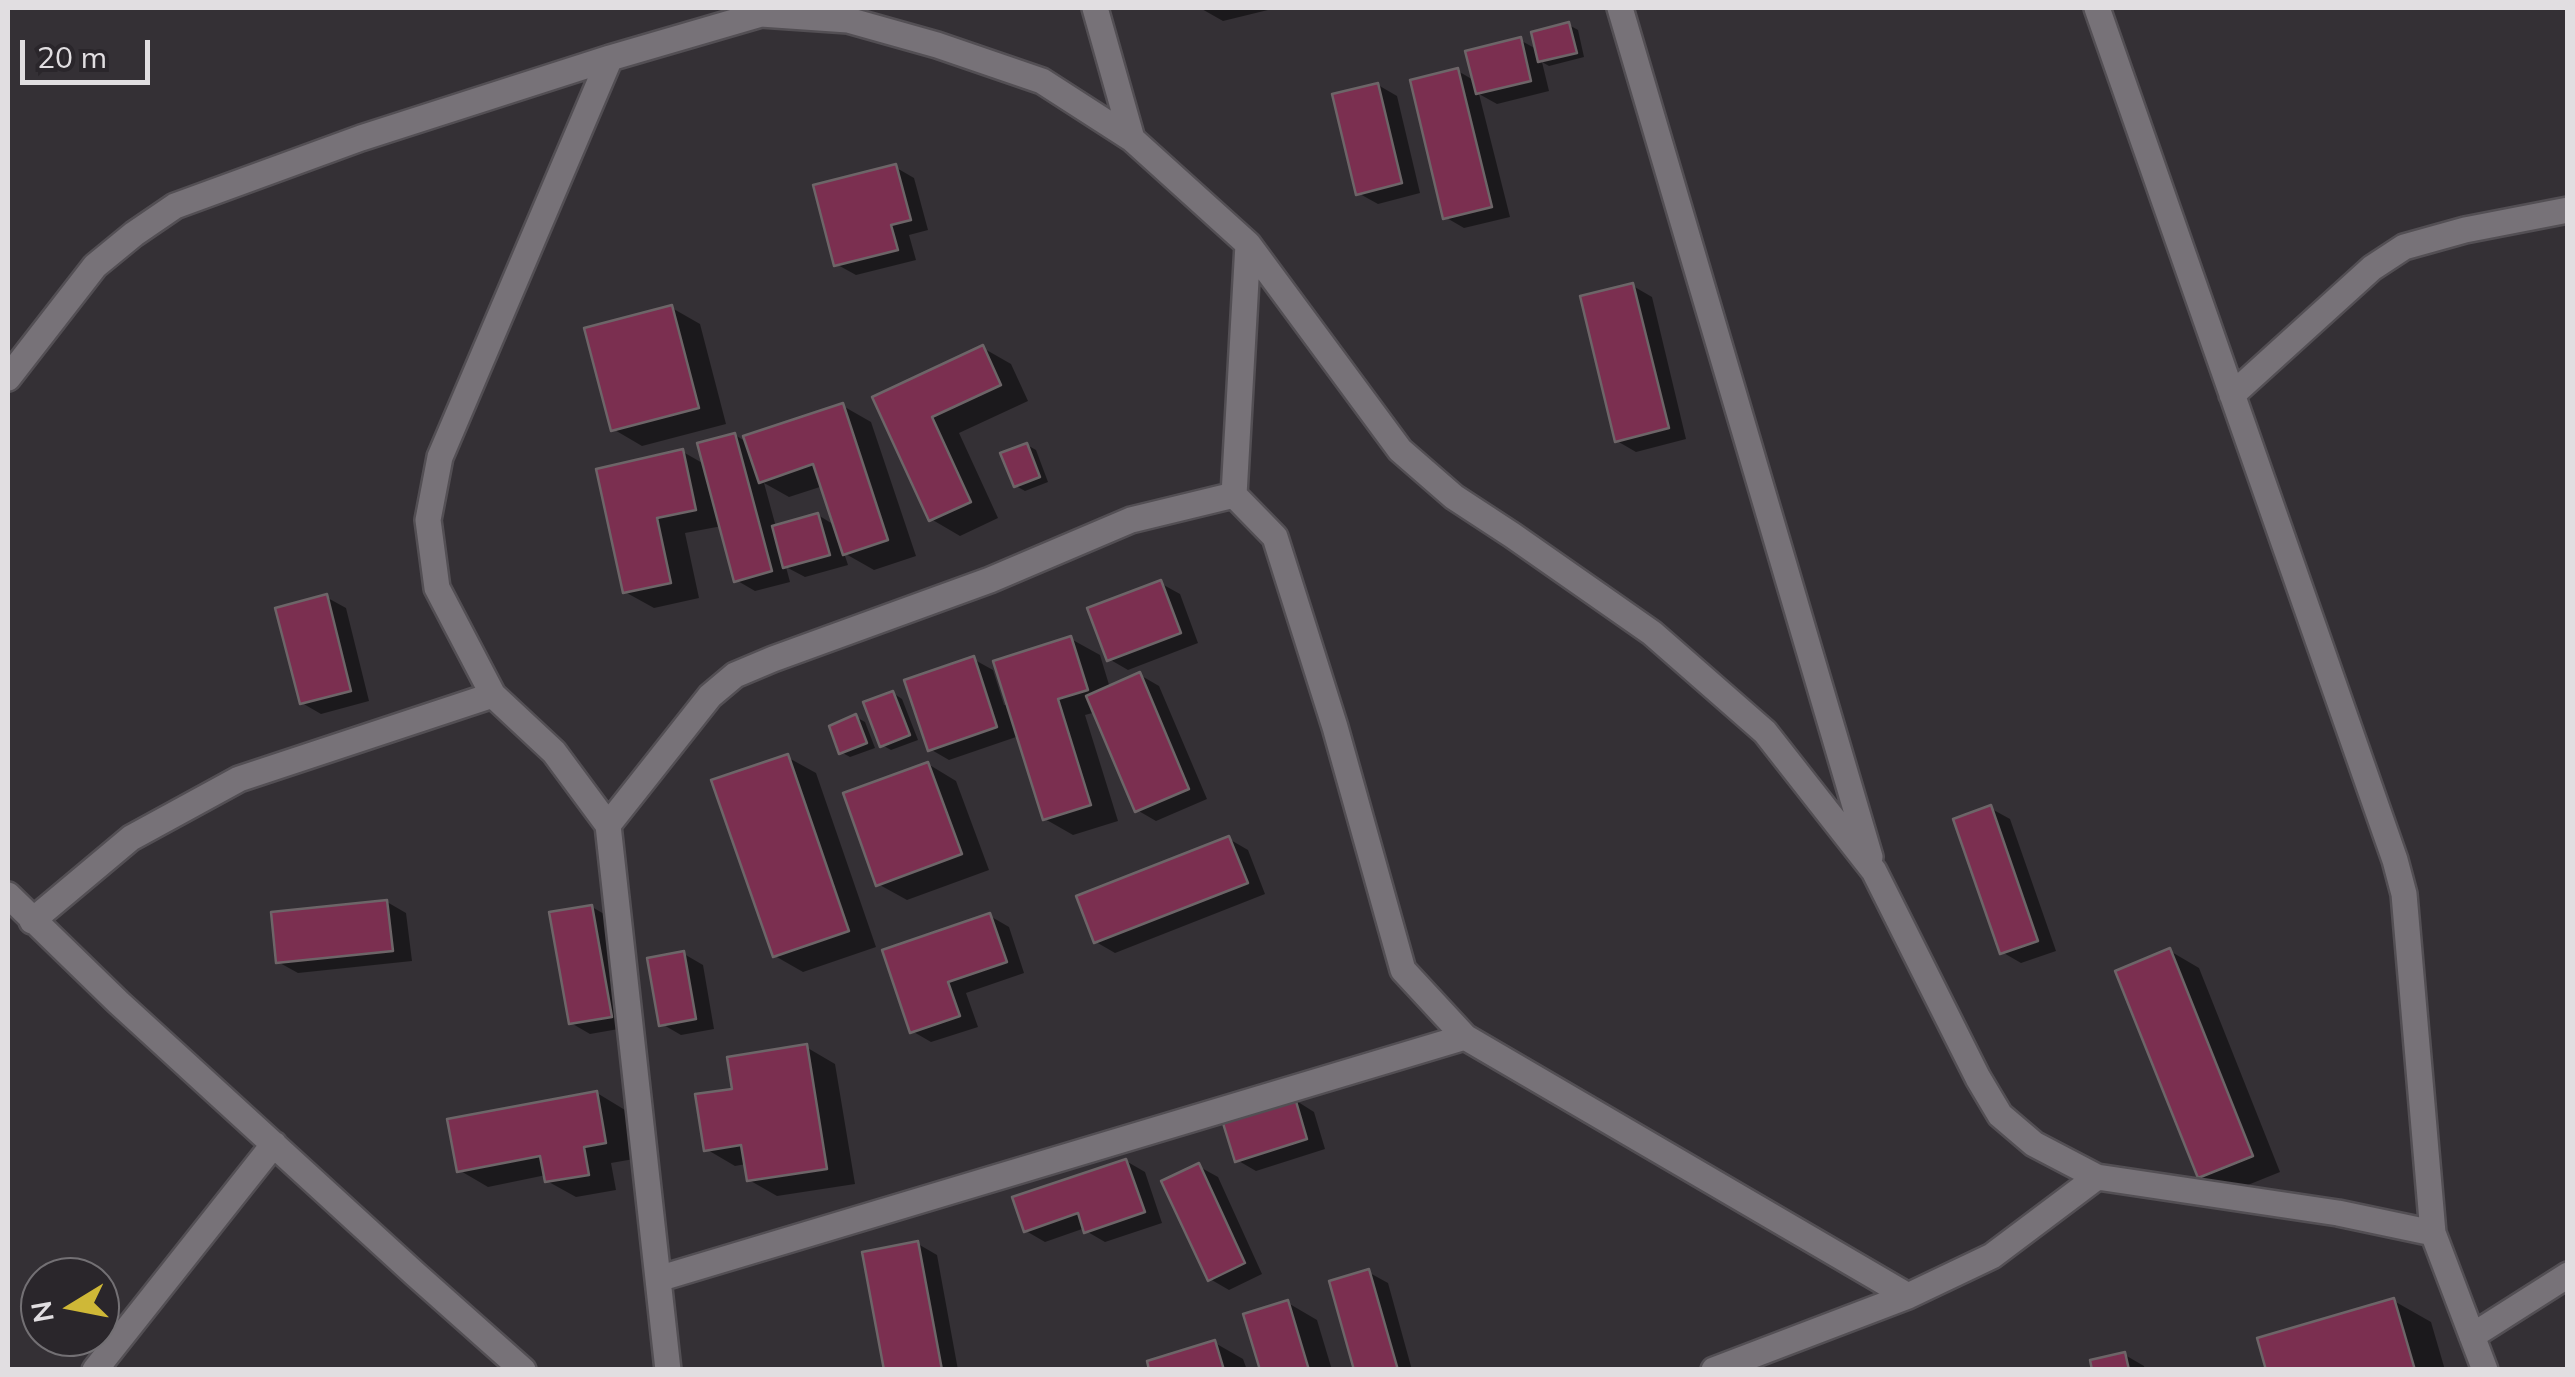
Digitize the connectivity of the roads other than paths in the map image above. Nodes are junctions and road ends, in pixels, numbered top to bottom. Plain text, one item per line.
1 (1094, 8) edge
2 (1625, 8) edge
3 (2097, 8) edge
4 (610, 58) junction
5 (1132, 139) junction
6 (2568, 210) edge
7 (1248, 244) junction
8 (8, 378) edge
9 (2232, 395) junction
10 (1234, 495) junction
11 (493, 695) junction
12 (608, 826) junction
13 (1874, 872) junction
14 (8, 895) edge
15 (32, 920) junction
16 (1466, 1037) junction
17 (274, 1144) junction
18 (2097, 1177) junction
19 (2433, 1233) junction
20 (2568, 1275) edge
21 (658, 1279) junction
22 (1908, 1296) junction
23 (2472, 1336) junction
24 (95, 1370) edge
25 (524, 1370) edge
26 (668, 1370) edge
27 (1714, 1370) edge
28 (2484, 1370) edge

1 - 5 street
2 - 13 street
3 - 9 street
4 - 5 street
4 - 8 street
4 - 11 street
5 - 7 street
6 - 9 street
7 - 10 street
7 - 13 street
9 - 19 street
10 - 12 street
10 - 16 street
11 - 12 street
11 - 15 street
12 - 21 street
13 - 18 street
14 - 15 street
15 - 17 street
16 - 21 street
16 - 22 street
17 - 24 street
17 - 25 street
18 - 19 street
18 - 22 street
19 - 23 street
20 - 23 street
21 - 26 street
22 - 27 street
23 - 28 street

